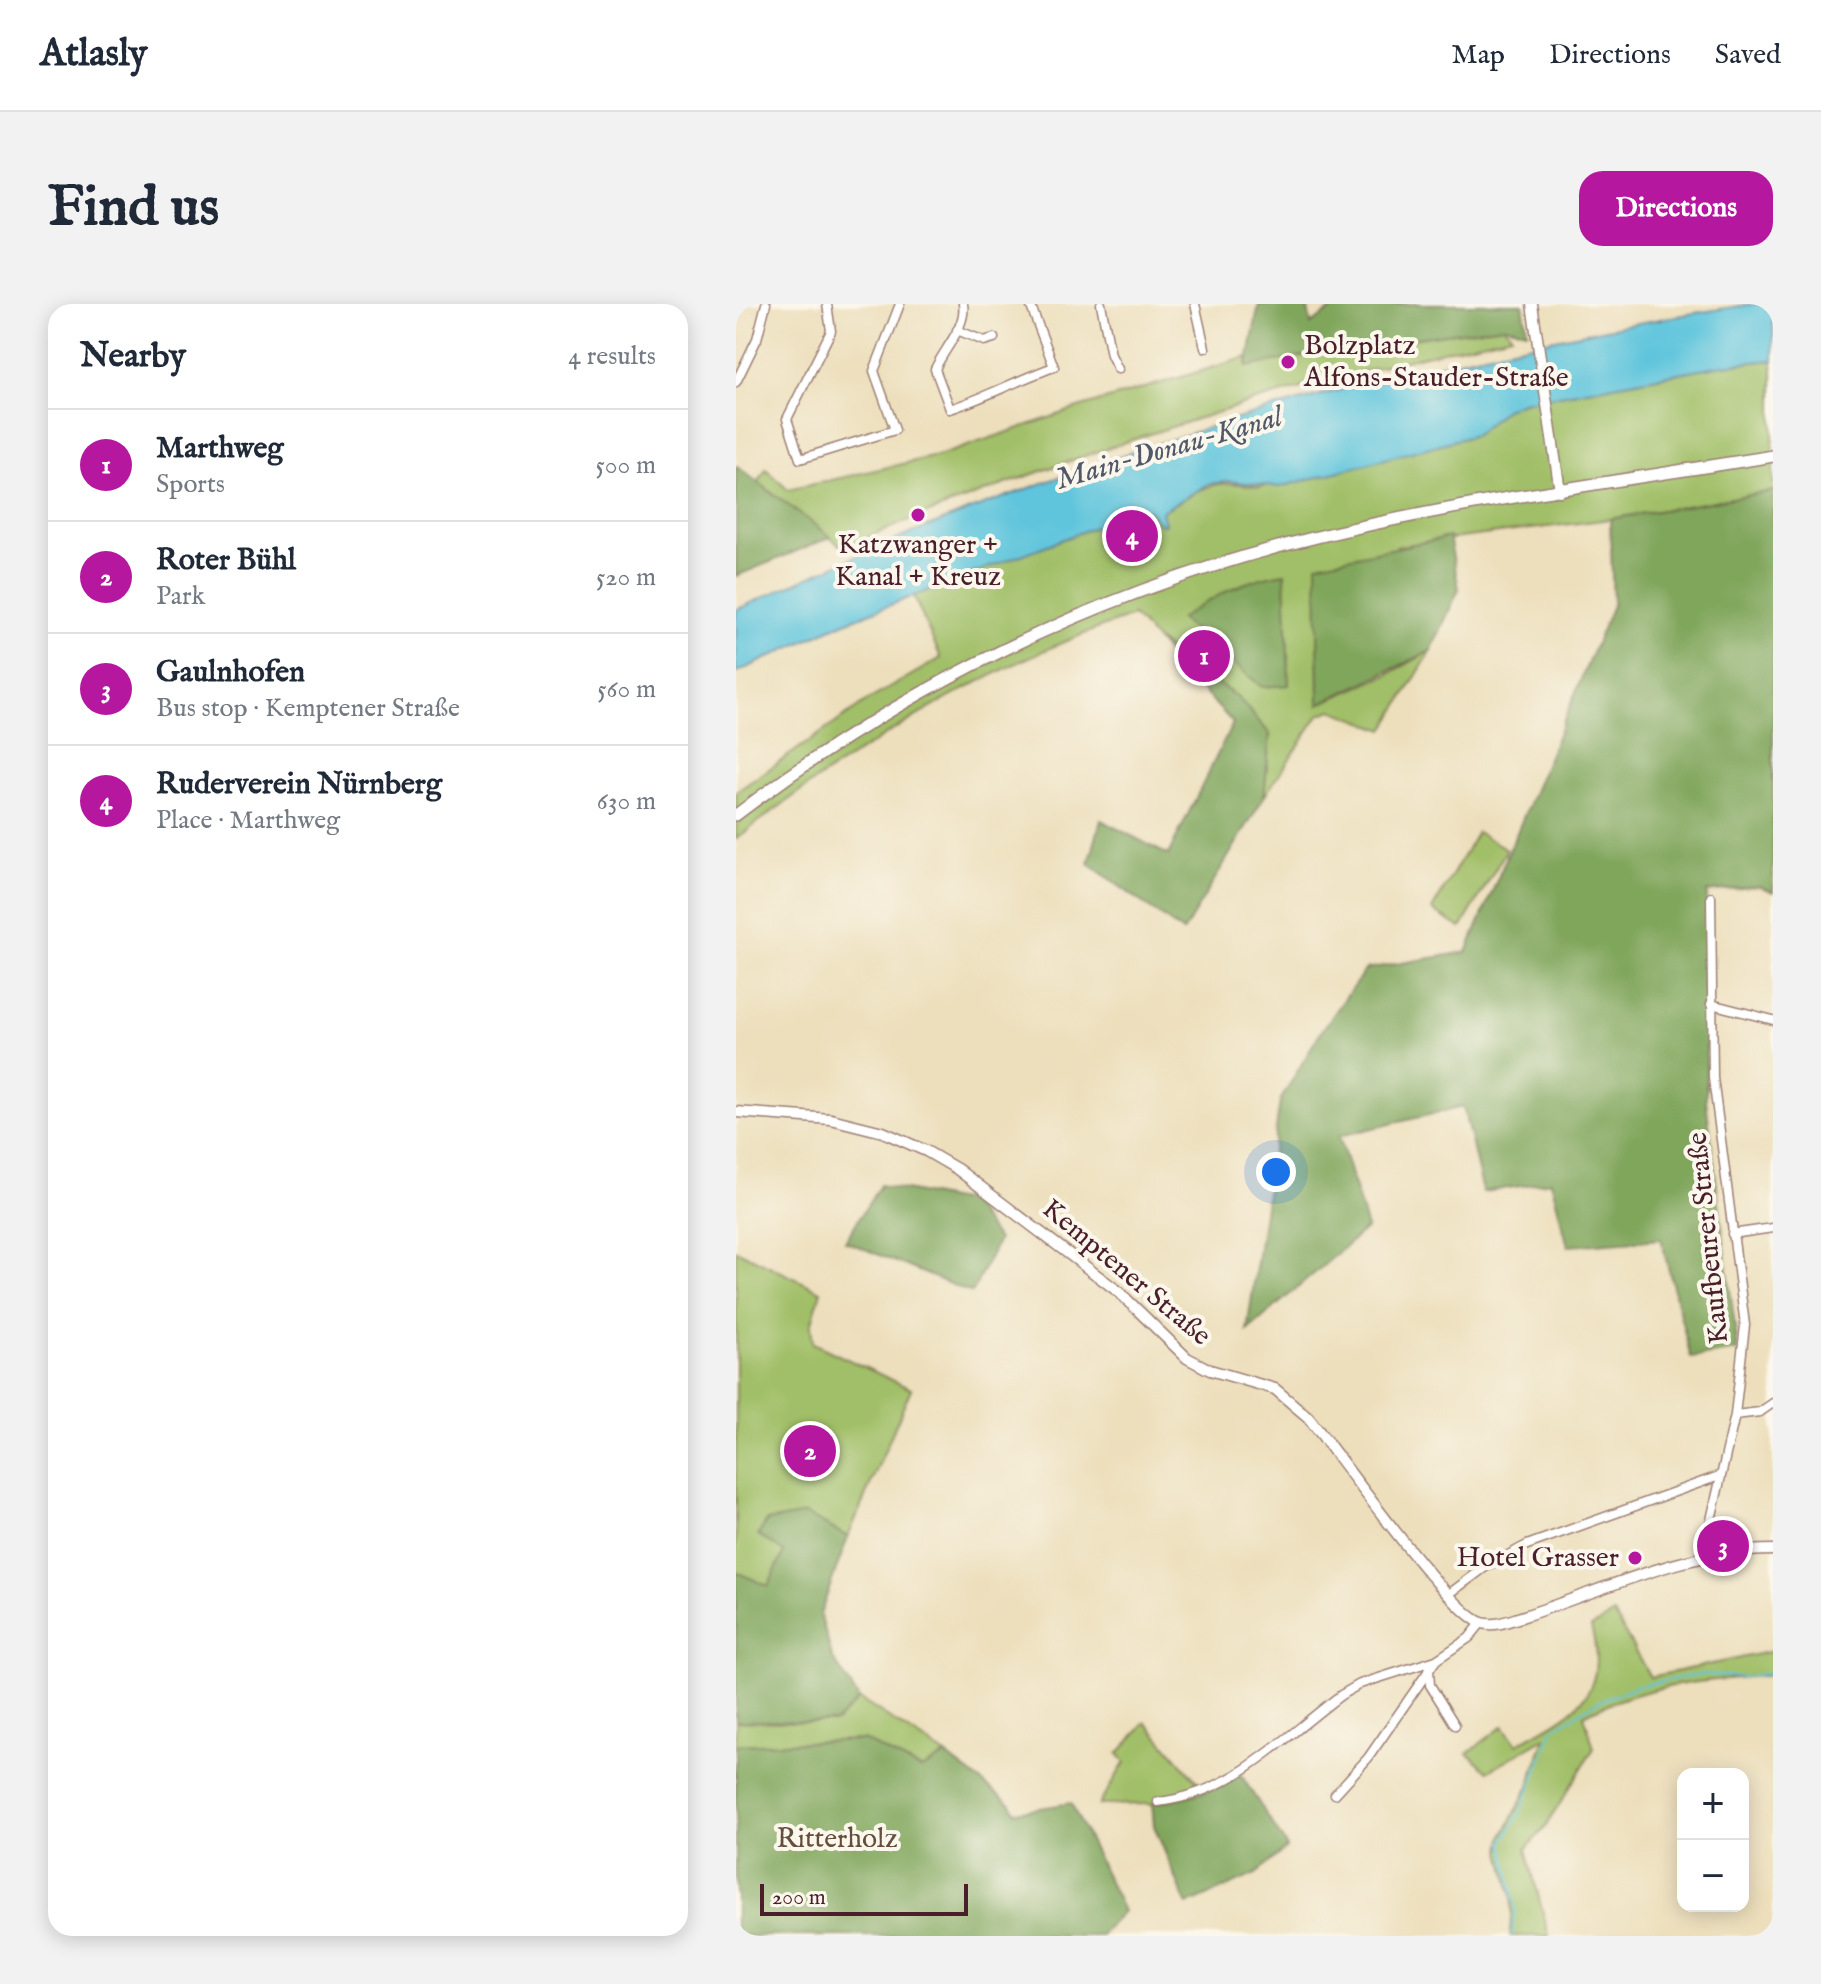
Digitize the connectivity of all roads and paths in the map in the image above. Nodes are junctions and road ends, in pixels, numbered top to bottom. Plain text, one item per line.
1 (766, 304) edge
2 (827, 304) edge
3 (900, 304) edge
4 (963, 304) edge
5 (1030, 304) edge
6 (1101, 304) edge
7 (1195, 304) edge
8 (1533, 308) edge
9 (957, 330) junction
10 (994, 338) dead end
11 (1205, 348) dead end
12 (1118, 369) dead end
13 (739, 371) edge
14 (736, 382) edge
15 (1773, 456) edge
16 (1560, 491) junction
17 (736, 815) edge
18 (1711, 897) dead end
19 (1711, 1004) junction
20 (1773, 1020) edge
21 (736, 1112) edge
22 (1773, 1228) edge
23 (1732, 1234) junction
24 (1773, 1403) edge
25 (1735, 1415) junction
26 (1719, 1476) junction
27 (1773, 1550) edge
28 (1703, 1555) junction
29 (1449, 1594) junction
30 (1482, 1622) junction
31 (1436, 1660) junction
32 (1429, 1669) junction
33 (1455, 1725) dead end
34 (1335, 1794) dead end
35 (1158, 1802) dead end
36 (1773, 1930) edge
37 (1770, 1936) edge

1 - 13 street
2 - 3 street
4 - 9 street
5 - 9 street
6 - 12 street
7 - 11 street
8 - 16 street
9 - 10 street
13 - 14 street
15 - 16 main road
16 - 17 main road
18 - 19 street, Kaufbeurer Straße
19 - 20 street
19 - 23 street, Kaufbeurer Straße
21 - 29 street, Kemptener Straße
22 - 23 street
23 - 25 street, Kaufbeurer Straße
24 - 25 street
25 - 26 street, Kaufbeurer Straße
26 - 28 street, Kaufbeurer Straße
26 - 29 street
27 - 28 street
28 - 30 street
29 - 30 street, Kemptener Straße
30 - 31 street
31 - 32 street
31 - 35 street
32 - 33 street
32 - 34 street
36 - 37 street

